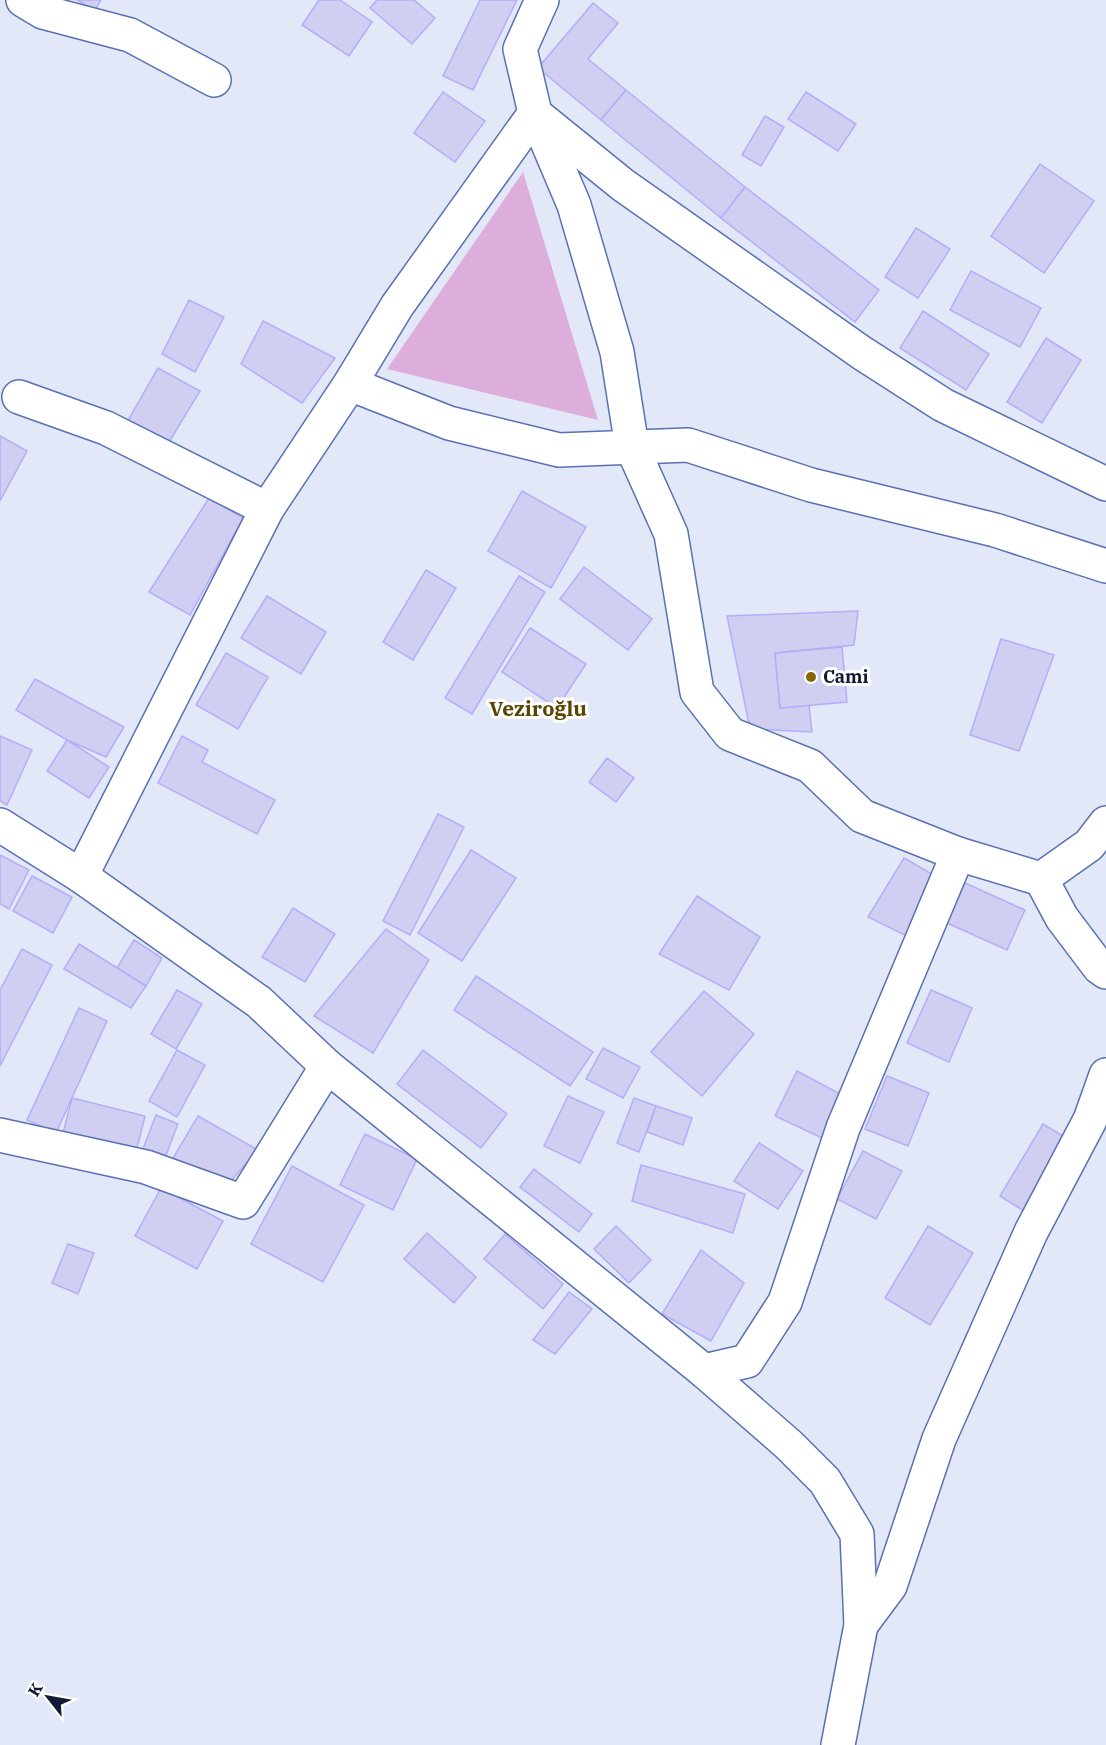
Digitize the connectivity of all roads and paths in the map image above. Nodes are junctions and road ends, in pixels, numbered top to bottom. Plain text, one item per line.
1 (23, 0) edge
2 (542, 0) edge
3 (214, 80) dead end
4 (535, 114) junction
5 (350, 384) junction
6 (19, 397) dead end
7 (632, 447) junction
8 (1106, 484) edge
9 (267, 509) junction
10 (1106, 566) edge
11 (1106, 823) edge
12 (0, 825) edge
13 (958, 854) junction
14 (81, 876) junction
15 (1041, 879) junction
16 (1106, 972) edge
17 (327, 1066) junction
18 (1106, 1075) edge
19 (0, 1135) edge
20 (704, 1371) junction
21 (861, 1624) junction
22 (838, 1745) edge

1 - 3 street
2 - 4 street
4 - 5 street
4 - 7 street
4 - 8 street
5 - 7 street
5 - 9 street
6 - 9 street
7 - 10 street
7 - 13 street
9 - 14 street
11 - 15 street
12 - 14 street
13 - 15 street
13 - 20 street
14 - 17 street
15 - 16 street
17 - 19 street
17 - 20 street
18 - 21 street
20 - 21 street
21 - 22 street

